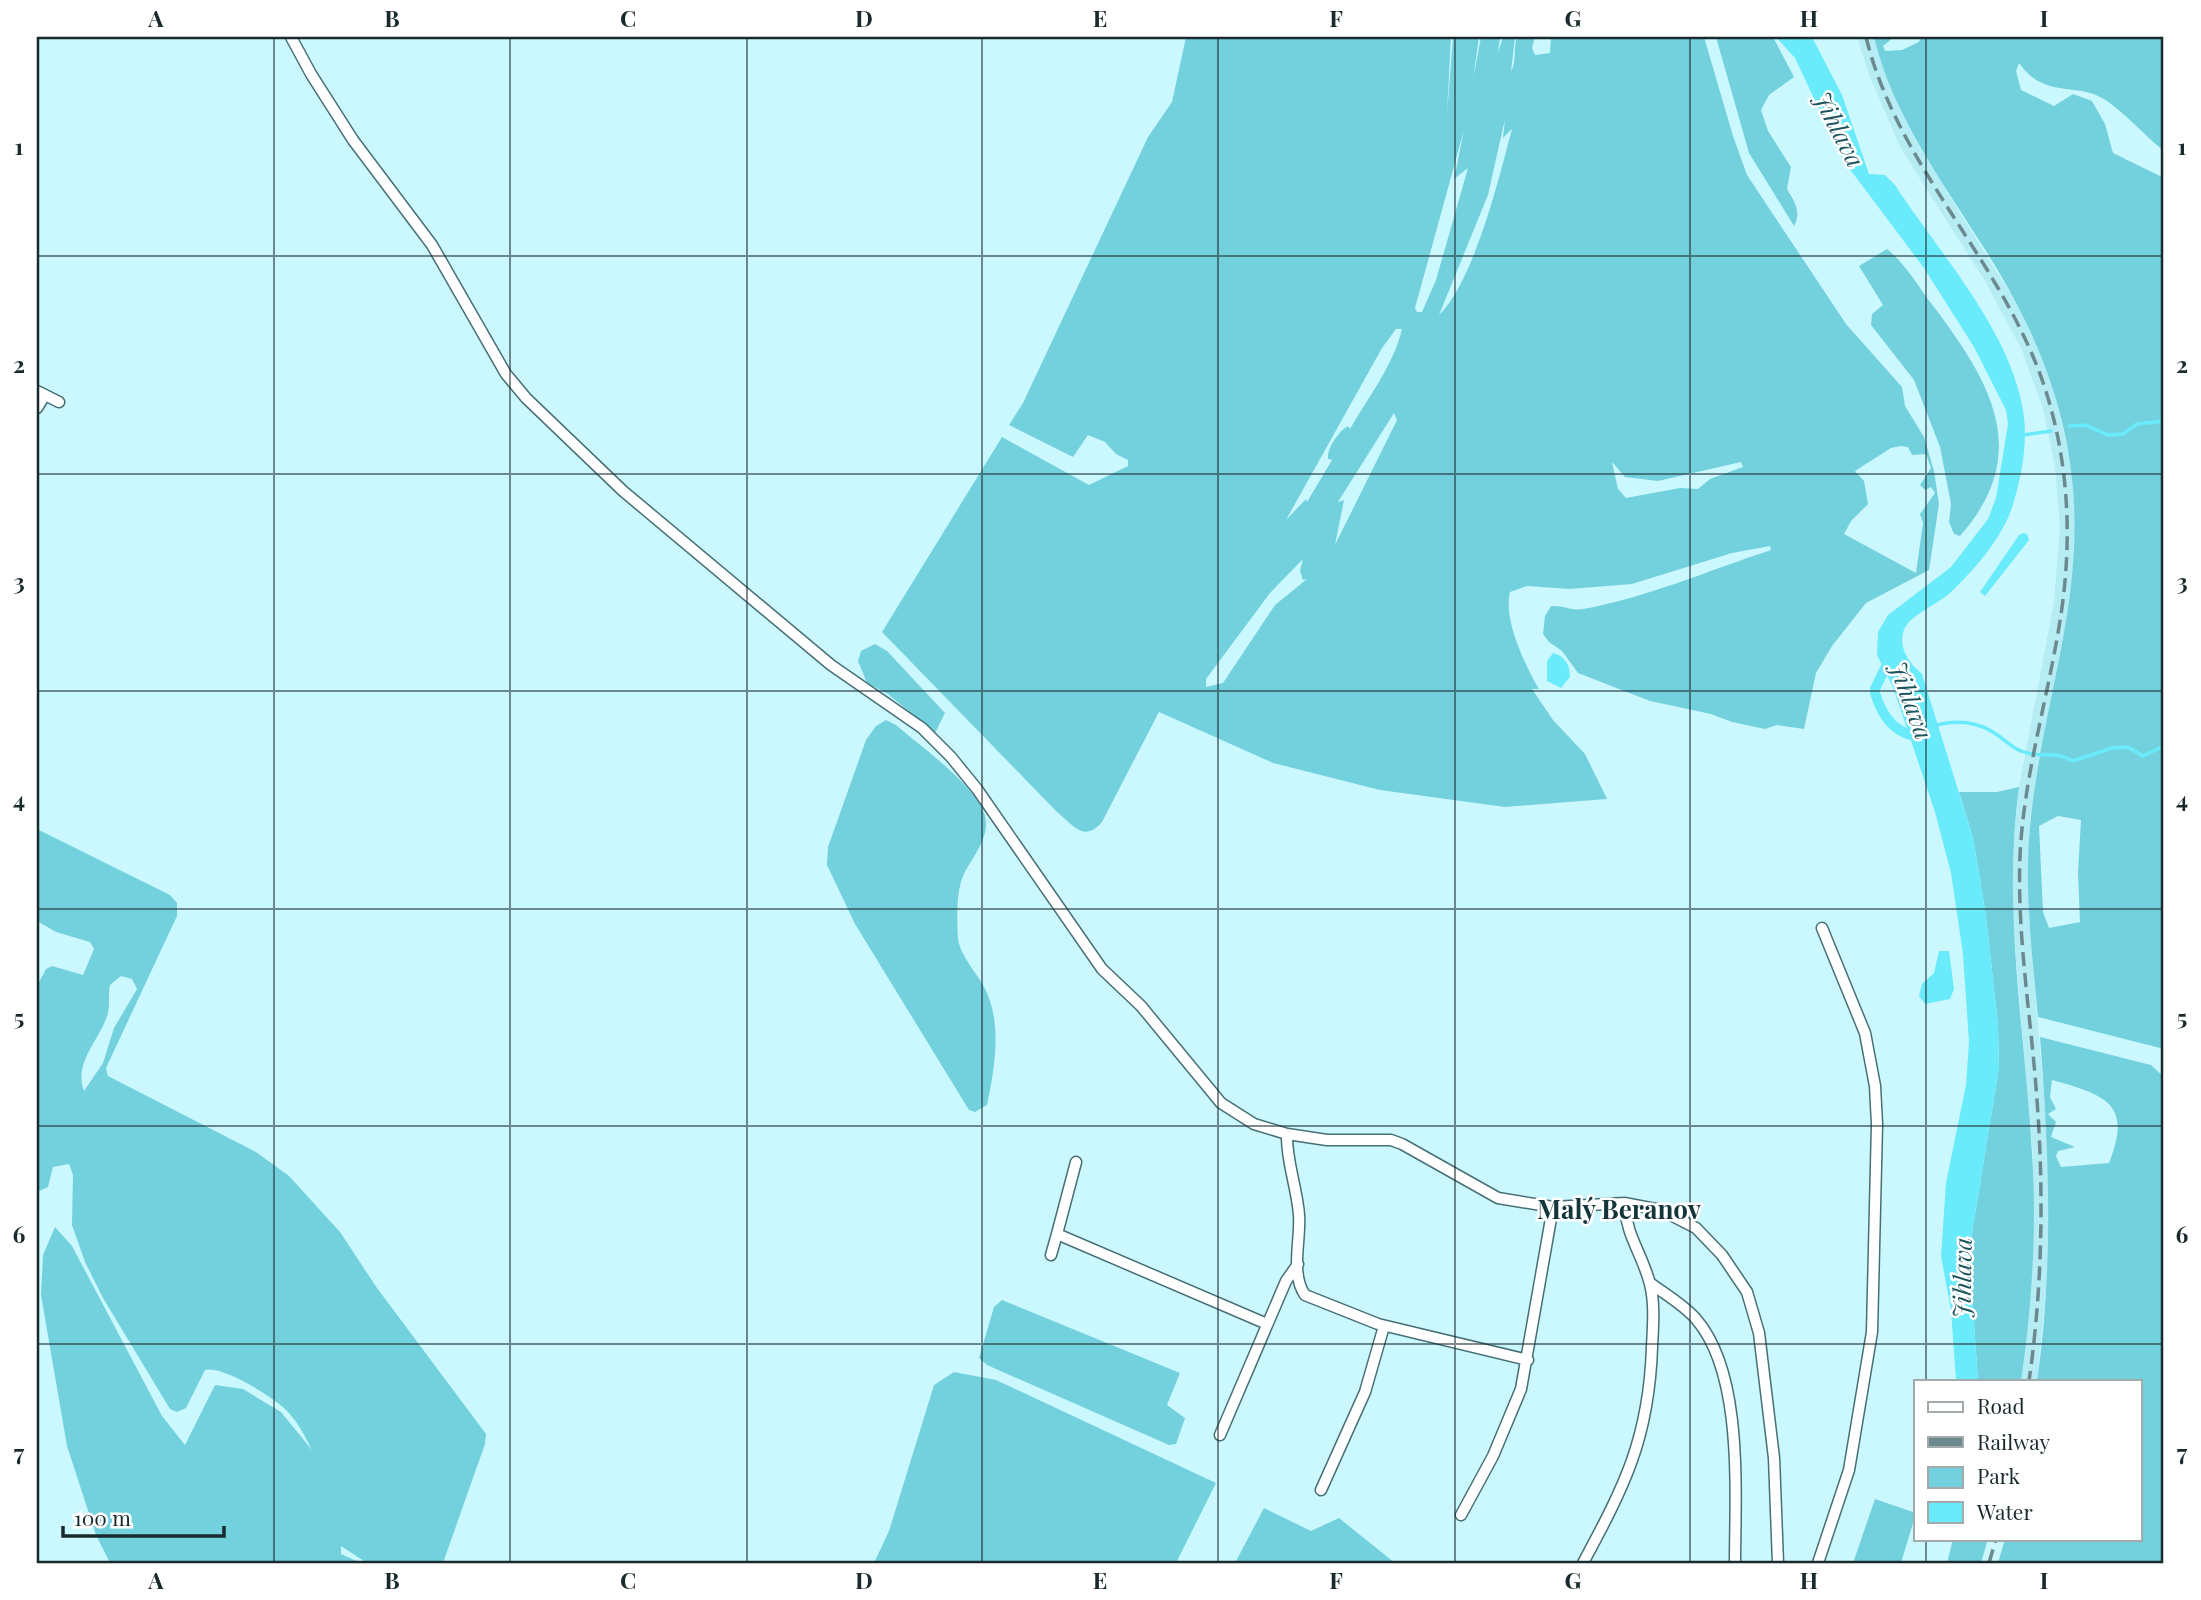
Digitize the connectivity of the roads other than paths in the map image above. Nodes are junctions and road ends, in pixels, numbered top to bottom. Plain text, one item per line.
1 (291, 37) edge
2 (41, 393) edge
3 (59, 402) dead end
4 (37, 408) edge
5 (1822, 928) dead end
6 (1287, 1134) junction
7 (1076, 1162) dead end
8 (1624, 1203) junction
9 (1553, 1207) junction
10 (1057, 1234) junction
11 (1051, 1255) dead end
12 (1298, 1264) junction
13 (1650, 1283) junction
14 (1267, 1324) junction
15 (1384, 1326) junction
16 (1528, 1360) junction
17 (1220, 1435) dead end
18 (1321, 1490) dead end
19 (1461, 1515) dead end
20 (1583, 1563) edge
21 (1735, 1563) edge
22 (1778, 1563) edge
23 (1818, 1563) edge

1 - 6 street
2 - 3 street
2 - 4 street
5 - 23 street
6 - 9 street
6 - 12 street
7 - 10 street
8 - 9 street
8 - 13 street
8 - 22 street
9 - 16 street
10 - 11 street
10 - 14 street
12 - 14 street
12 - 15 street
13 - 20 street
13 - 21 street
14 - 17 street
15 - 16 street
15 - 18 street
16 - 19 street

